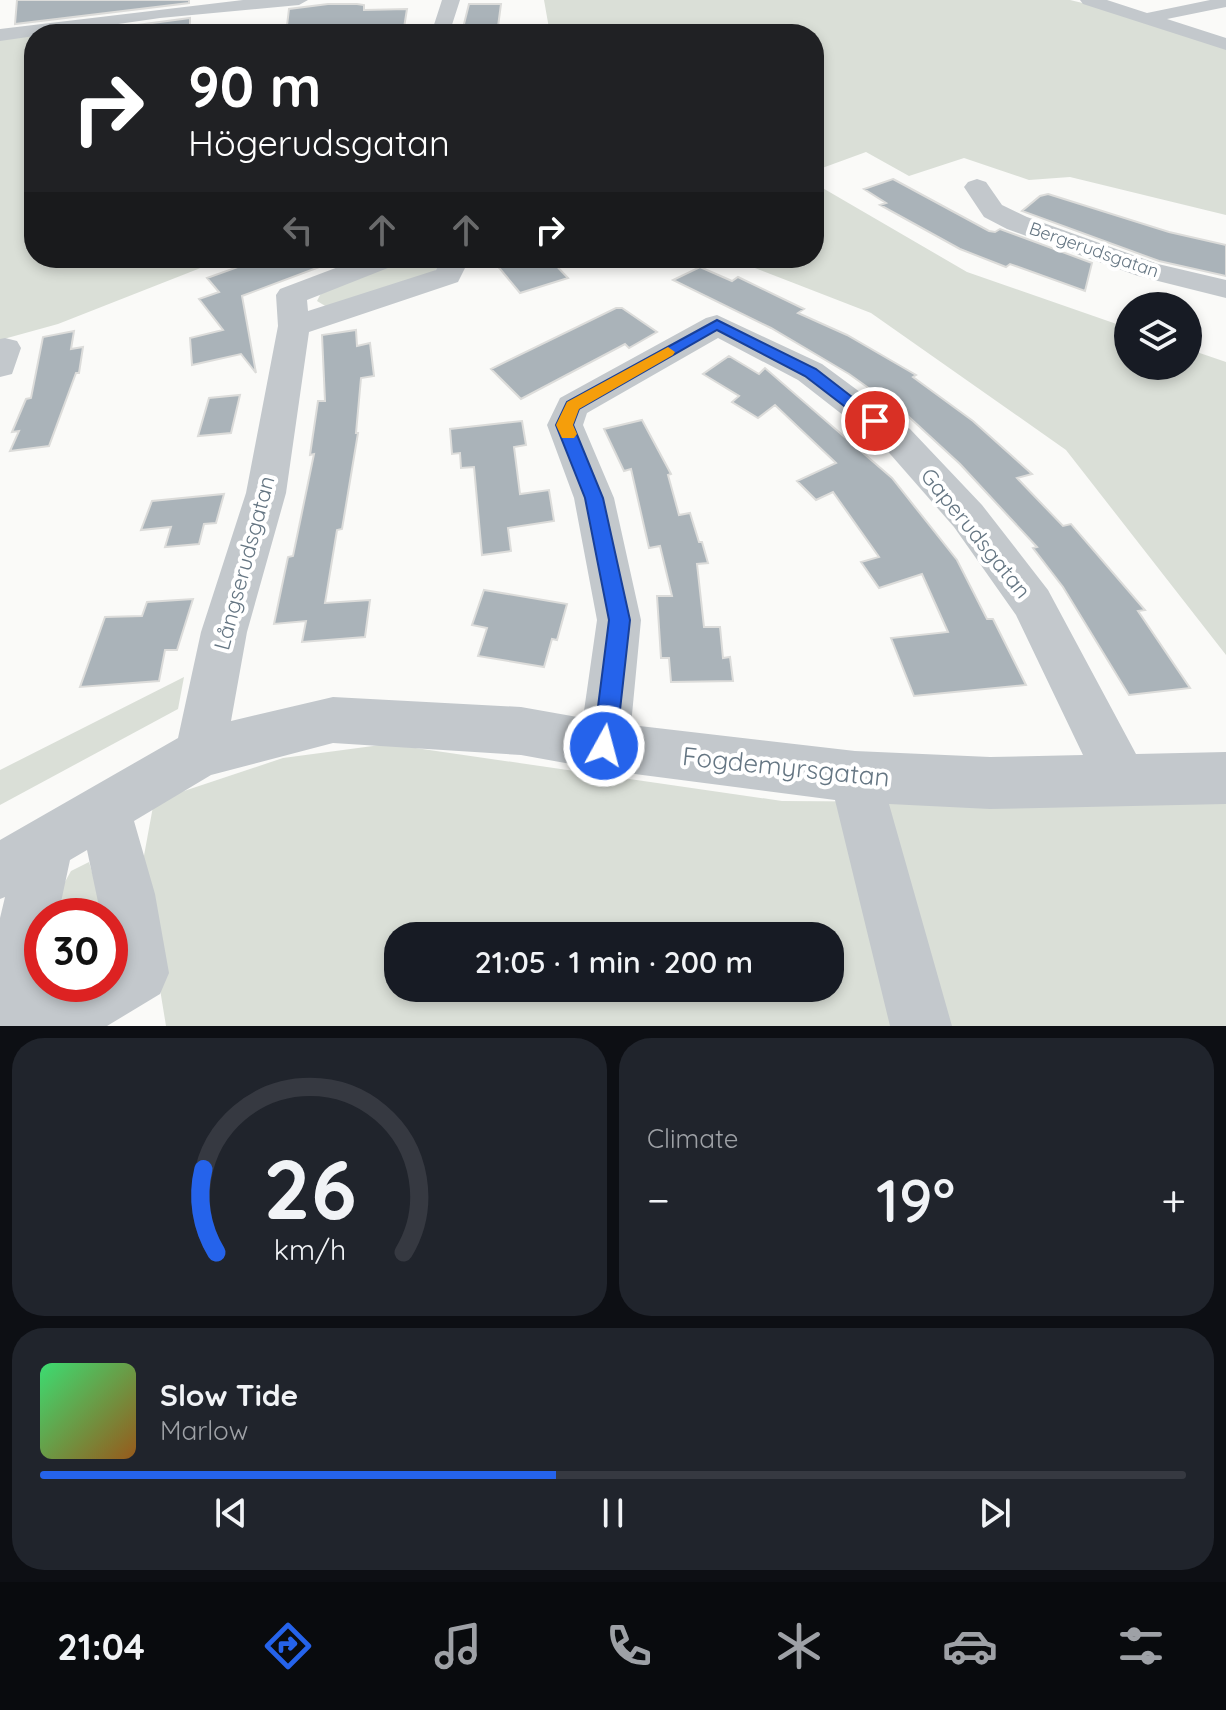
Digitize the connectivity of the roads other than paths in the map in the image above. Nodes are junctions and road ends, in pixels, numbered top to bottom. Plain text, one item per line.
1 (299, 0) edge
2 (451, 0) edge
3 (1089, 0) edge
4 (1226, 2) edge
5 (158, 6) edge
6 (1147, 18) junction
7 (60, 24) edge
8 (443, 24) edge
9 (24, 31) edge
10 (0, 35) edge
11 (1226, 44) edge
12 (977, 187) dead end
13 (362, 268) edge
14 (451, 268) edge
15 (1226, 289) edge
16 (294, 326) junction
17 (0, 350) edge
18 (0, 366) edge
19 (604, 746) junction
20 (200, 753) junction
21 (855, 777) junction
22 (1226, 778) edge
23 (1122, 780) junction
24 (104, 811) junction
25 (23, 858) edge
26 (30, 1026) edge
27 (47, 1026) edge
28 (921, 1026) edge

1 - 5 street
2 - 8 street
3 - 6 street
4 - 6 street
5 - 7 street
6 - 11 street
9 - 10 street
12 - 15 street, Bergerudsgatan
13 - 16 street, Långserudsgatan
14 - 16 street
16 - 20 street, Långserudsgatan
17 - 18 street
19 - 20 street, Fogdemyrsgatan
19 - 21 street, Fogdemyrsgatan
19 - 23 street, Gaperudsgatan
20 - 24 street, Fogdemyrsgatan
21 - 23 street, Fogdemyrsgatan
21 - 28 street
22 - 23 street, Fogdemyrsgatan
24 - 25 street, Fogdemyrsgatan
24 - 27 street
25 - 26 street

